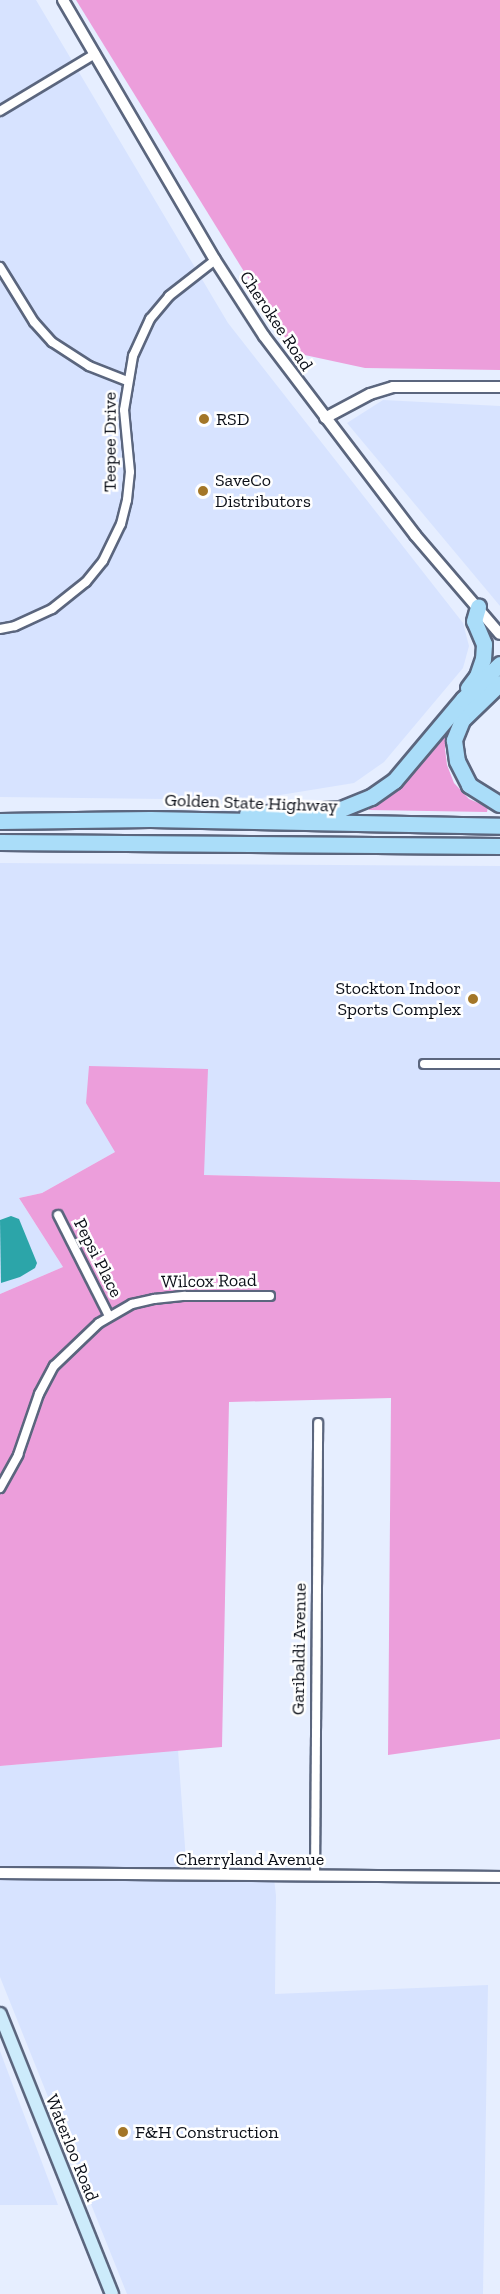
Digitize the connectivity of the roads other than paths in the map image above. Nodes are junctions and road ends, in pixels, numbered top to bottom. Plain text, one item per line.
1 (63, 0) edge
2 (95, 54) junction
3 (0, 111) edge
4 (215, 260) junction
5 (0, 267) edge
6 (127, 381) junction
7 (500, 387) edge
8 (325, 418) junction
9 (478, 607) junction
10 (0, 629) edge
11 (500, 634) edge
12 (500, 664) edge
13 (500, 683) edge
14 (500, 697) edge
15 (468, 704) junction
16 (500, 804) edge
17 (0, 821) edge
18 (234, 822) junction
19 (500, 826) edge
20 (0, 842) edge
21 (500, 846) edge
22 (424, 1064) dead end
23 (500, 1065) edge
24 (58, 1215) dead end
25 (270, 1296) dead end
26 (109, 1316) junction
27 (318, 1423) dead end
28 (0, 1488) edge
29 (0, 1873) edge
30 (315, 1876) junction
31 (500, 1877) edge
32 (1, 2022) edge
33 (112, 2294) edge

1 - 2 street, Cherokee Road
2 - 3 street
2 - 4 street, Cherokee Road
4 - 6 street, Teepee Drive
4 - 8 street, Cherokee Road
5 - 6 street
6 - 10 street, Teepee Drive
7 - 8 street
8 - 9 street, Cherokee Road
9 - 11 street, Cherokee Road
9 - 15 highway
12 - 15 highway
13 - 15 highway
14 - 15 highway
15 - 16 highway
15 - 18 highway
17 - 18 highway, Golden State Highway
18 - 19 highway, Golden State Highway
20 - 21 highway
22 - 23 street
24 - 26 street, Pepsi Place
25 - 26 street, Wilcox Road
26 - 28 street, Wilcox Road
27 - 30 street, Garibaldi Avenue
29 - 30 street, Cherryland Avenue
30 - 31 street, Cherryland Avenue
32 - 33 main road, Waterloo Road

